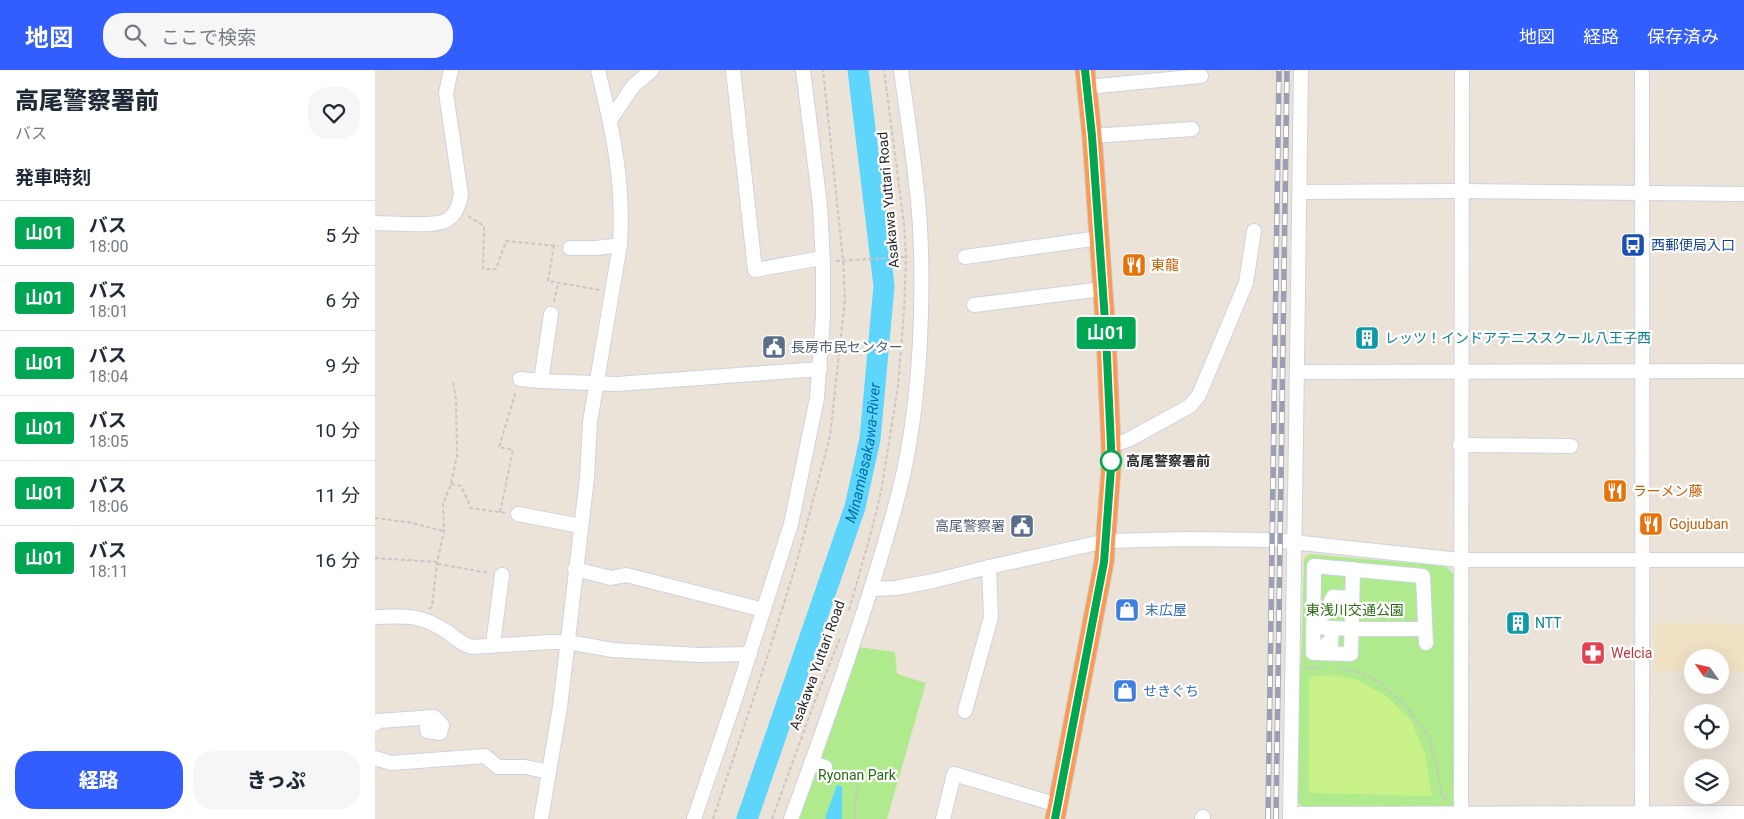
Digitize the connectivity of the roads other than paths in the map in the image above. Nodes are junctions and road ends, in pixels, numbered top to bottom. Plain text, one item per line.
1 (451, 70) edge
2 (598, 70) edge
3 (652, 70) edge
4 (733, 70) edge
5 (803, 70) edge
6 (901, 70) edge
7 (1301, 70) edge
8 (1462, 70) edge
9 (1642, 70) edge
10 (1201, 76) dead end
11 (1086, 79) edge
12 (610, 120) junction
13 (1190, 129) dead end
14 (1092, 136) junction
15 (1461, 191) junction
16 (1300, 192) junction
17 (1642, 194) junction
18 (1744, 194) edge
19 (375, 223) edge
20 (1254, 231) dead end
21 (1099, 238) junction
22 (620, 245) junction
23 (570, 248) road end
24 (965, 257) dead end
25 (823, 258) junction
26 (1102, 289) junction
27 (974, 305) dead end
28 (551, 314) road end
29 (819, 369) junction
30 (1641, 371) junction
31 (1744, 371) edge
32 (1298, 372) junction
33 (1460, 372) junction
34 (519, 379) road end
35 (541, 381) junction
36 (595, 384) junction
37 (1460, 445) junction
38 (1111, 446) junction
39 (1571, 446) dead end
40 (518, 514) road end
41 (581, 526) junction
42 (1106, 541) junction
43 (1294, 543) junction
44 (1422, 556) junction
45 (1461, 560) junction
46 (1643, 560) junction
47 (1744, 560) edge
48 (989, 566) junction
49 (575, 569) junction
50 (1353, 570) junction
51 (502, 575) road end
52 (1423, 576) junction
53 (871, 588) junction
54 (1352, 598) junction
55 (764, 610) junction
56 (375, 617) edge
57 (1313, 621) junction
58 (1331, 628) junction
59 (1352, 629) junction
60 (1425, 629) junction
61 (567, 642) junction
62 (1426, 643) dead end
63 (493, 644) junction
64 (1327, 653) junction
65 (750, 654) junction
66 (965, 711) dead end
67 (427, 717) dead end
68 (375, 724) edge
69 (375, 758) edge
70 (549, 772) junction
71 (1056, 812) edge
72 (1744, 813) edge
73 (1290, 816) edge
74 (1461, 816) edge
75 (1642, 816) edge
76 (541, 819) edge
77 (694, 819) edge
78 (791, 819) edge
79 (943, 819) edge

1 - 19 street
2 - 12 street
3 - 12 street
4 - 25 street
5 - 25 street
6 - 53 street
7 - 16 street
8 - 15 street
9 - 17 street
10 - 11 street
11 - 14 highway
12 - 22 street
13 - 14 street
14 - 21 highway
15 - 16 street
15 - 17 street
15 - 33 street
16 - 32 street
17 - 18 street
17 - 30 street
20 - 38 street
21 - 24 street
21 - 26 highway
22 - 23 street
22 - 36 street
25 - 29 street
26 - 27 street
26 - 38 highway
28 - 35 street
29 - 36 street
29 - 55 street
30 - 31 street
30 - 33 street
30 - 46 street
32 - 33 street
32 - 43 street
33 - 37 street
34 - 35 street
35 - 36 street
36 - 41 street
37 - 39 street
37 - 45 street
38 - 42 highway
40 - 41 street
41 - 49 street
42 - 43 street
42 - 48 street
42 - 71 highway
43 - 44 street
43 - 73 street
44 - 45 street
44 - 52 street
45 - 46 street
45 - 74 street
46 - 47 street
46 - 75 street
48 - 53 street
48 - 66 street
49 - 55 street
49 - 61 street
50 - 52 street
50 - 54 street
50 - 57 street
51 - 63 street
52 - 60 street
53 - 78 street
54 - 57 street
54 - 59 street
55 - 65 street
56 - 63 street
57 - 58 street
57 - 64 street
58 - 59 street
58 - 64 street
59 - 60 street
59 - 64 street
60 - 62 street
61 - 63 street
61 - 65 street
61 - 70 street
65 - 77 street
67 - 68 street
69 - 70 street
70 - 76 street
71 - 79 street
72 - 75 street
73 - 74 street
74 - 75 street

